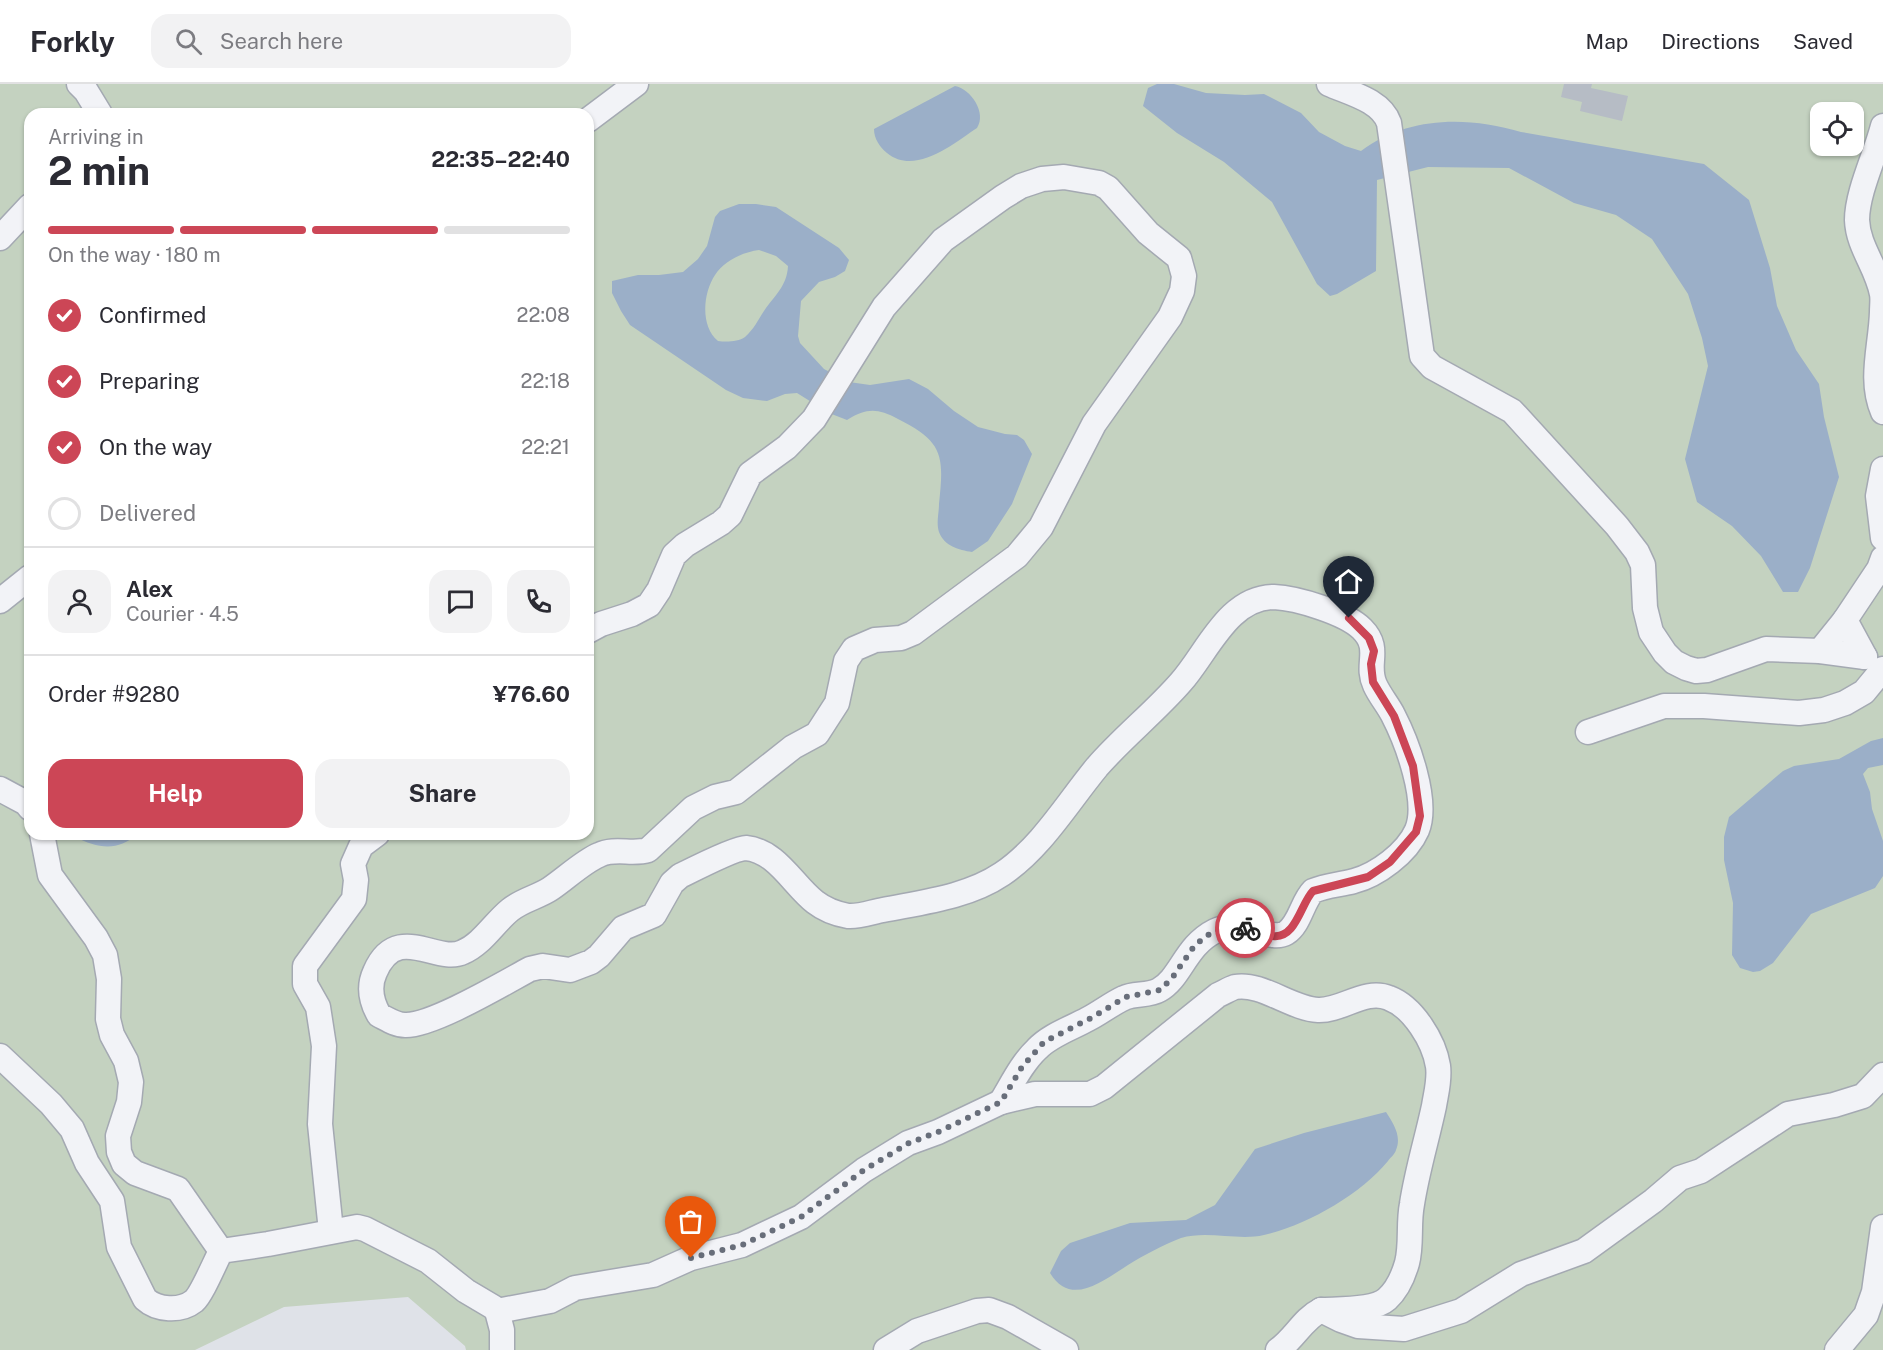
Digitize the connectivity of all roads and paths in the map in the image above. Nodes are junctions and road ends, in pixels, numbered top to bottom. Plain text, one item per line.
1 (79, 84) edge
2 (636, 84) edge
3 (1329, 84) edge
4 (96, 108) edge
5 (594, 116) edge
6 (1883, 126) edge
7 (24, 212) edge
8 (0, 238) edge
9 (1883, 412) edge
10 (1883, 469) edge
11 (1883, 538) edge
12 (1883, 558) edge
13 (24, 582) edge
14 (0, 601) edge
15 (1845, 620) junction
16 (594, 628) edge
17 (1820, 651) junction
18 (1883, 669) edge
19 (1588, 732) dead end
20 (0, 789) edge
21 (24, 803) edge
22 (43, 840) edge
23 (369, 840) edge
24 (0, 1056) edge
25 (1883, 1075) edge
26 (1001, 1102) junction
27 (1883, 1227) edge
28 (331, 1231) junction
29 (221, 1251) junction
30 (1321, 1310) junction
31 (497, 1311) junction
32 (502, 1350) edge
33 (886, 1350) edge
34 (1066, 1350) edge
35 (1278, 1350) edge
36 (1837, 1350) edge

1 - 4 lane
2 - 5 lane
3 - 17 lane
6 - 9 lane
7 - 8 lane
10 - 11 lane
12 - 15 lane
13 - 14 lane
15 - 17 lane
15 - 17 lane
16 - 26 lane
18 - 19 lane
20 - 21 lane
22 - 29 lane
23 - 28 lane
24 - 29 lane
25 - 30 lane
26 - 30 lane
26 - 31 lane
27 - 36 lane
28 - 29 lane
28 - 31 lane
30 - 35 lane
31 - 32 lane
33 - 34 lane

